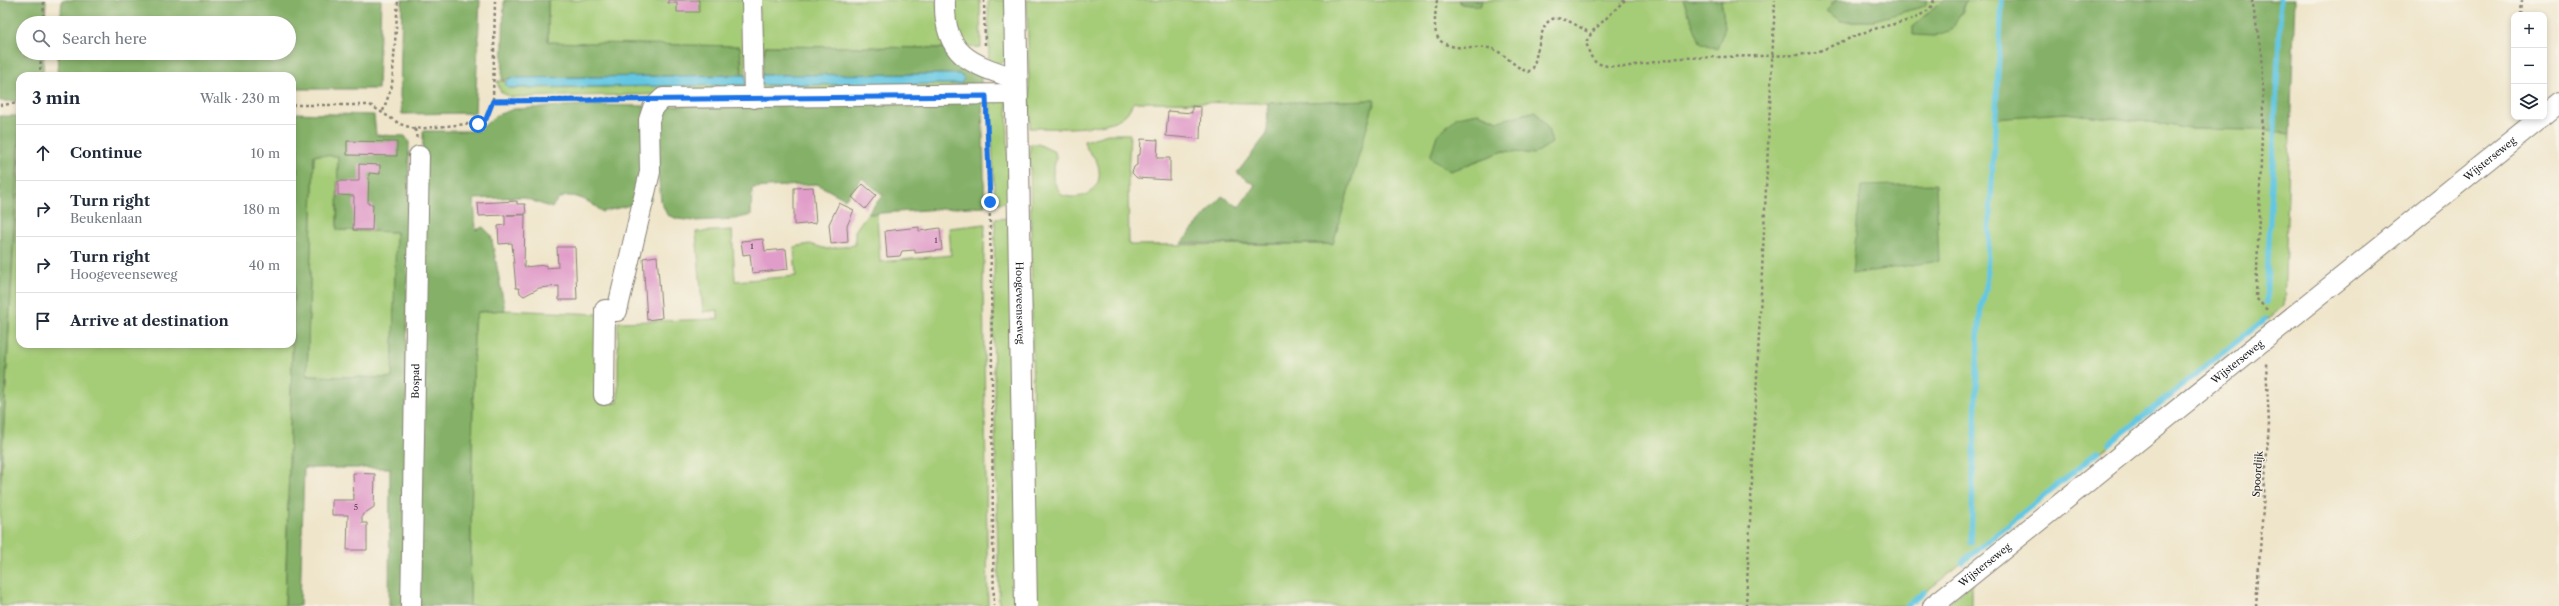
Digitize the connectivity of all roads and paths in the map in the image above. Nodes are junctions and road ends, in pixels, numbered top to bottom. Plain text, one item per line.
1 (44, 0) edge
2 (398, 0) edge
3 (495, 0) edge
4 (752, 0) edge
5 (945, 0) edge
6 (1015, 0) edge
7 (1437, 0) edge
8 (1625, 0) edge
9 (1774, 0) edge
10 (1934, 0) edge
11 (2252, 0) edge
12 (2522, 0) edge
13 (2521, 12) edge
14 (43, 16) edge
15 (1591, 34) junction
16 (1772, 55) junction
17 (41, 60) edge
18 (40, 72) edge
19 (1017, 87) junction
20 (986, 96) junction
21 (664, 98) junction
22 (754, 98) junction
23 (493, 101) junction
24 (2559, 103) edge
25 (16, 104) edge
26 (0, 105) edge
27 (296, 105) edge
28 (382, 111) junction
29 (2547, 113) edge
30 (2537, 120) edge
31 (419, 156) dead end
32 (2278, 328) junction
33 (2258, 344) junction
34 (604, 395) dead end
35 (411, 606) edge
36 (994, 606) edge
37 (1026, 606) edge
38 (1746, 606) edge
39 (1933, 606) edge
40 (2256, 606) edge

1 - 14 path
2 - 28 path
3 - 23 path
4 - 22 street
5 - 19 street
6 - 19 main road, Hoogeveenseweg
7 - 15 path
8 - 15 path
9 - 16 path
10 - 16 path
11 - 32 path
12 - 13 path
15 - 16 path
16 - 38 path
17 - 18 path
19 - 20 street
19 - 37 main road, Hoogeveenseweg
20 - 22 street
20 - 36 path
21 - 22 street
21 - 23 path
21 - 34 street
23 - 28 path
24 - 29 street
25 - 26 path
27 - 28 path
30 - 32 street, Wijsterseweg
31 - 35 street, Bospad
32 - 33 street, Wijsterseweg
33 - 39 street, Wijsterseweg
33 - 40 path, Spoordijk

